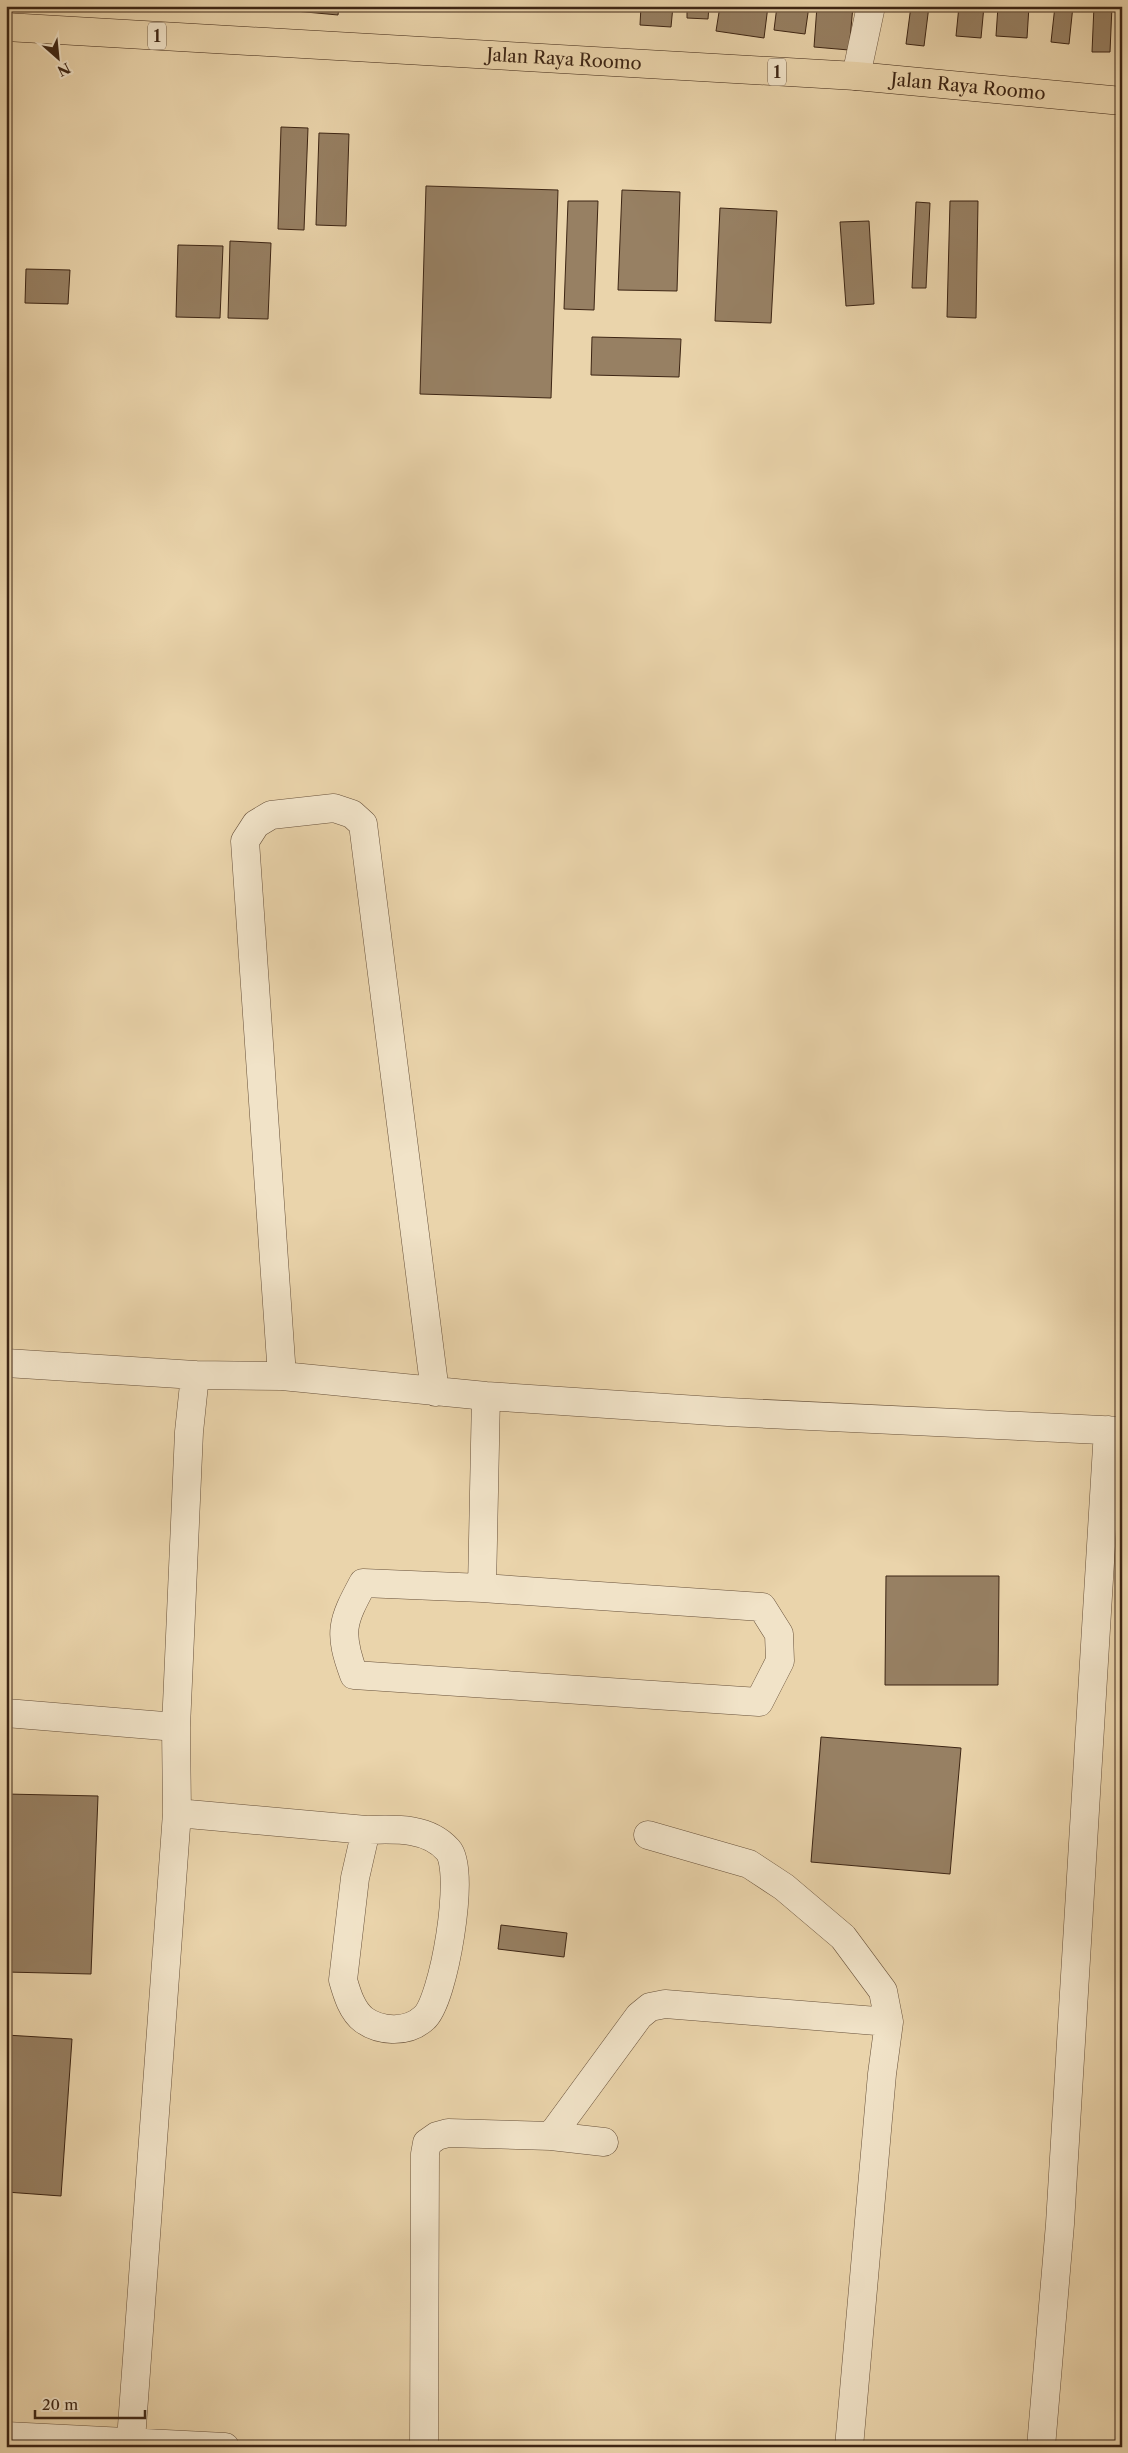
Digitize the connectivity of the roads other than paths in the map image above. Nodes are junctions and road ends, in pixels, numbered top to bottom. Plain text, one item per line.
1 (871, 6) edge
2 (6, 27) edge
3 (856, 76) junction
4 (1122, 101) edge
5 (6, 1364) edge
6 (195, 1375) junction
7 (282, 1376) junction
8 (435, 1392) junction
9 (486, 1396) junction
10 (1115, 1430) edge
11 (482, 1588) junction
12 (6, 1713) edge
13 (176, 1727) junction
14 (177, 1813) junction
15 (366, 1830) junction
16 (648, 1835) dead end
17 (889, 2022) junction
18 (551, 2136) junction
19 (604, 2142) dead end
20 (6, 2436) edge
21 (131, 2440) junction
22 (225, 2447) edge
23 (424, 2447) edge
24 (850, 2447) edge
25 (1041, 2447) edge

1 - 3 lane
2 - 3 highway, Jalan Raya Roomo / 1
3 - 4 highway, Jalan Raya Roomo / 1
5 - 6 lane
6 - 7 lane
6 - 13 lane
7 - 8 lane
7 - 8 lane
8 - 9 lane
9 - 10 lane
9 - 11 lane
10 - 25 lane
11 - 11 lane
12 - 13 lane
13 - 14 lane
14 - 15 lane
14 - 21 lane
15 - 15 lane
16 - 17 lane
17 - 18 lane
17 - 24 lane
18 - 19 lane
18 - 23 lane
20 - 21 lane
21 - 22 lane

